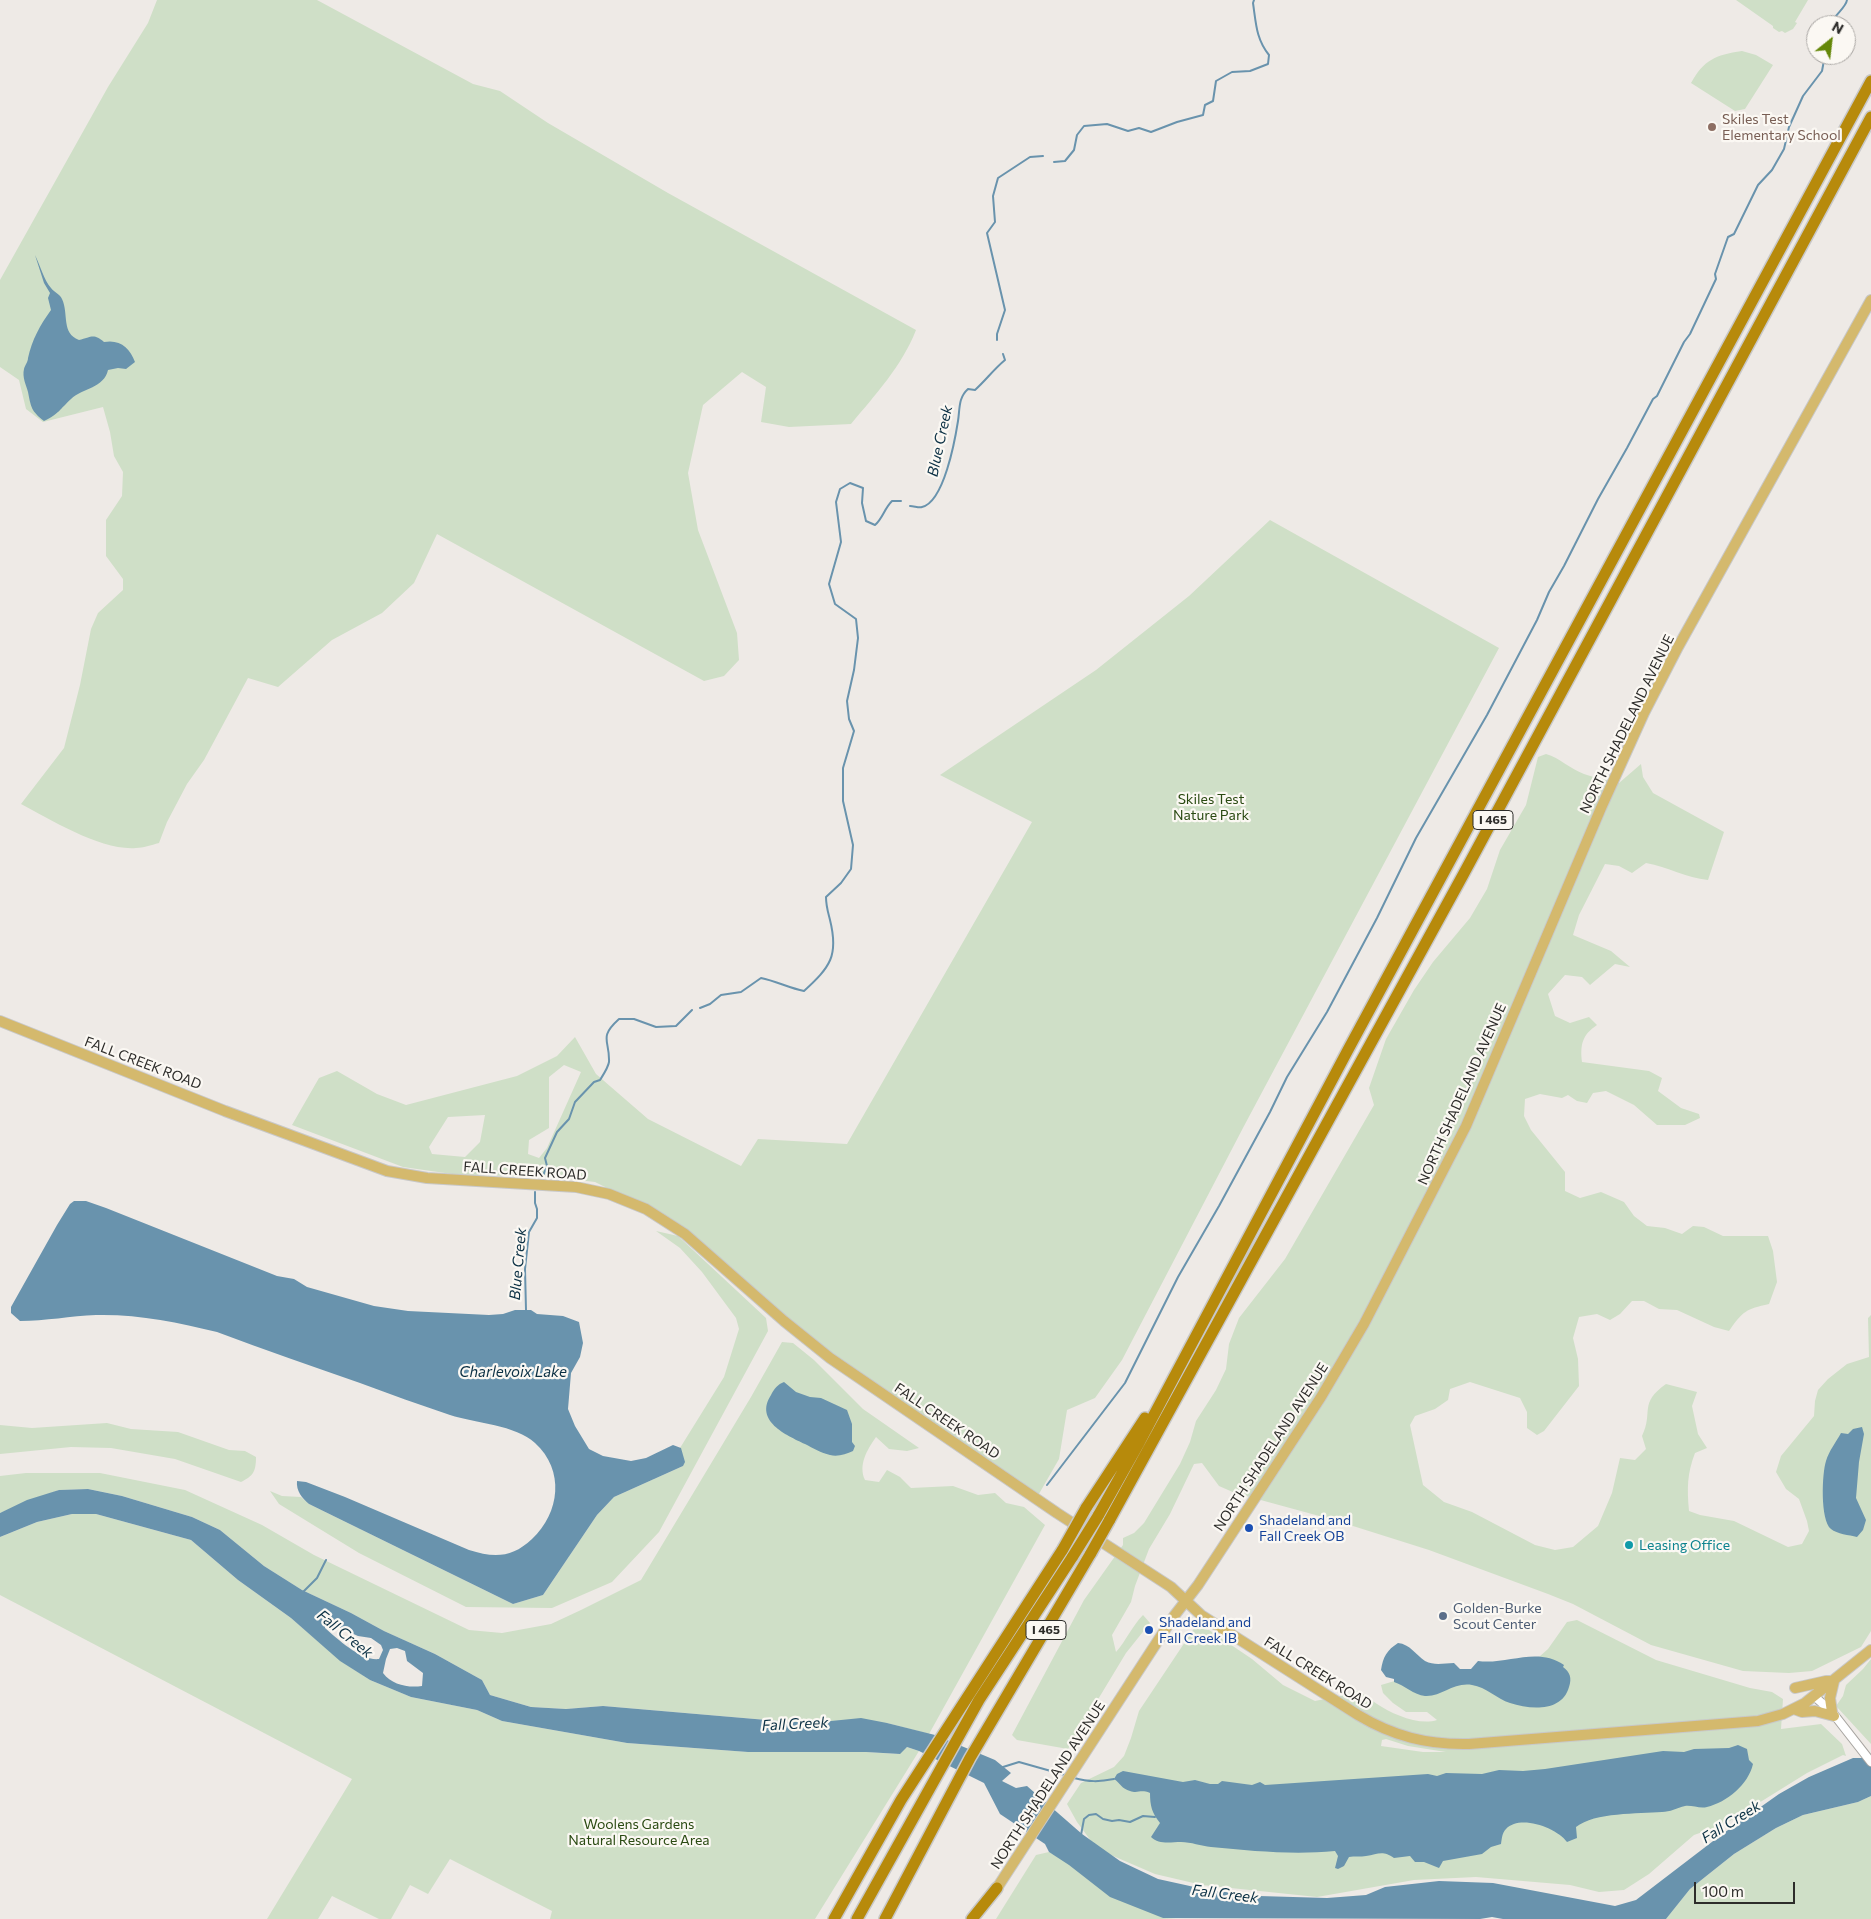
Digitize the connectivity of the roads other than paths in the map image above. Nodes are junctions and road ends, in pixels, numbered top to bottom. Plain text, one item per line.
1 (1871, 81) edge
2 (1871, 117) edge
3 (1871, 300) edge
4 (0, 1021) edge
5 (1174, 1375) junction
6 (1186, 1600) junction
7 (1871, 1650) edge
8 (1834, 1681) junction
9 (1795, 1688) dead end
10 (1814, 1696) junction
11 (974, 1697) junction
12 (1794, 1709) junction
13 (1833, 1714) junction
14 (1871, 1762) edge
15 (997, 1888) junction
16 (834, 1919) edge
17 (857, 1919) edge
18 (885, 1919) edge
19 (972, 1919) edge
20 (982, 1919) edge

1 - 5 highway, I 465
2 - 18 highway, I 465, bridge
3 - 6 main road, NORTH SHADELAND AVENUE
4 - 6 main road, FALL CREEK ROAD
5 - 11 highway, bridge
5 - 11 highway, I 465, bridge
6 - 12 main road, FALL CREEK ROAD
6 - 15 main road, NORTH SHADELAND AVENUE
7 - 8 main road, FALL CREEK ROAD
8 - 9 main road
8 - 10 main road, FALL CREEK ROAD
8 - 13 main road
10 - 12 main road, FALL CREEK ROAD
10 - 13 street
11 - 16 highway
11 - 17 highway, I 465
12 - 13 main road
13 - 14 street
15 - 19 highway
15 - 20 highway

